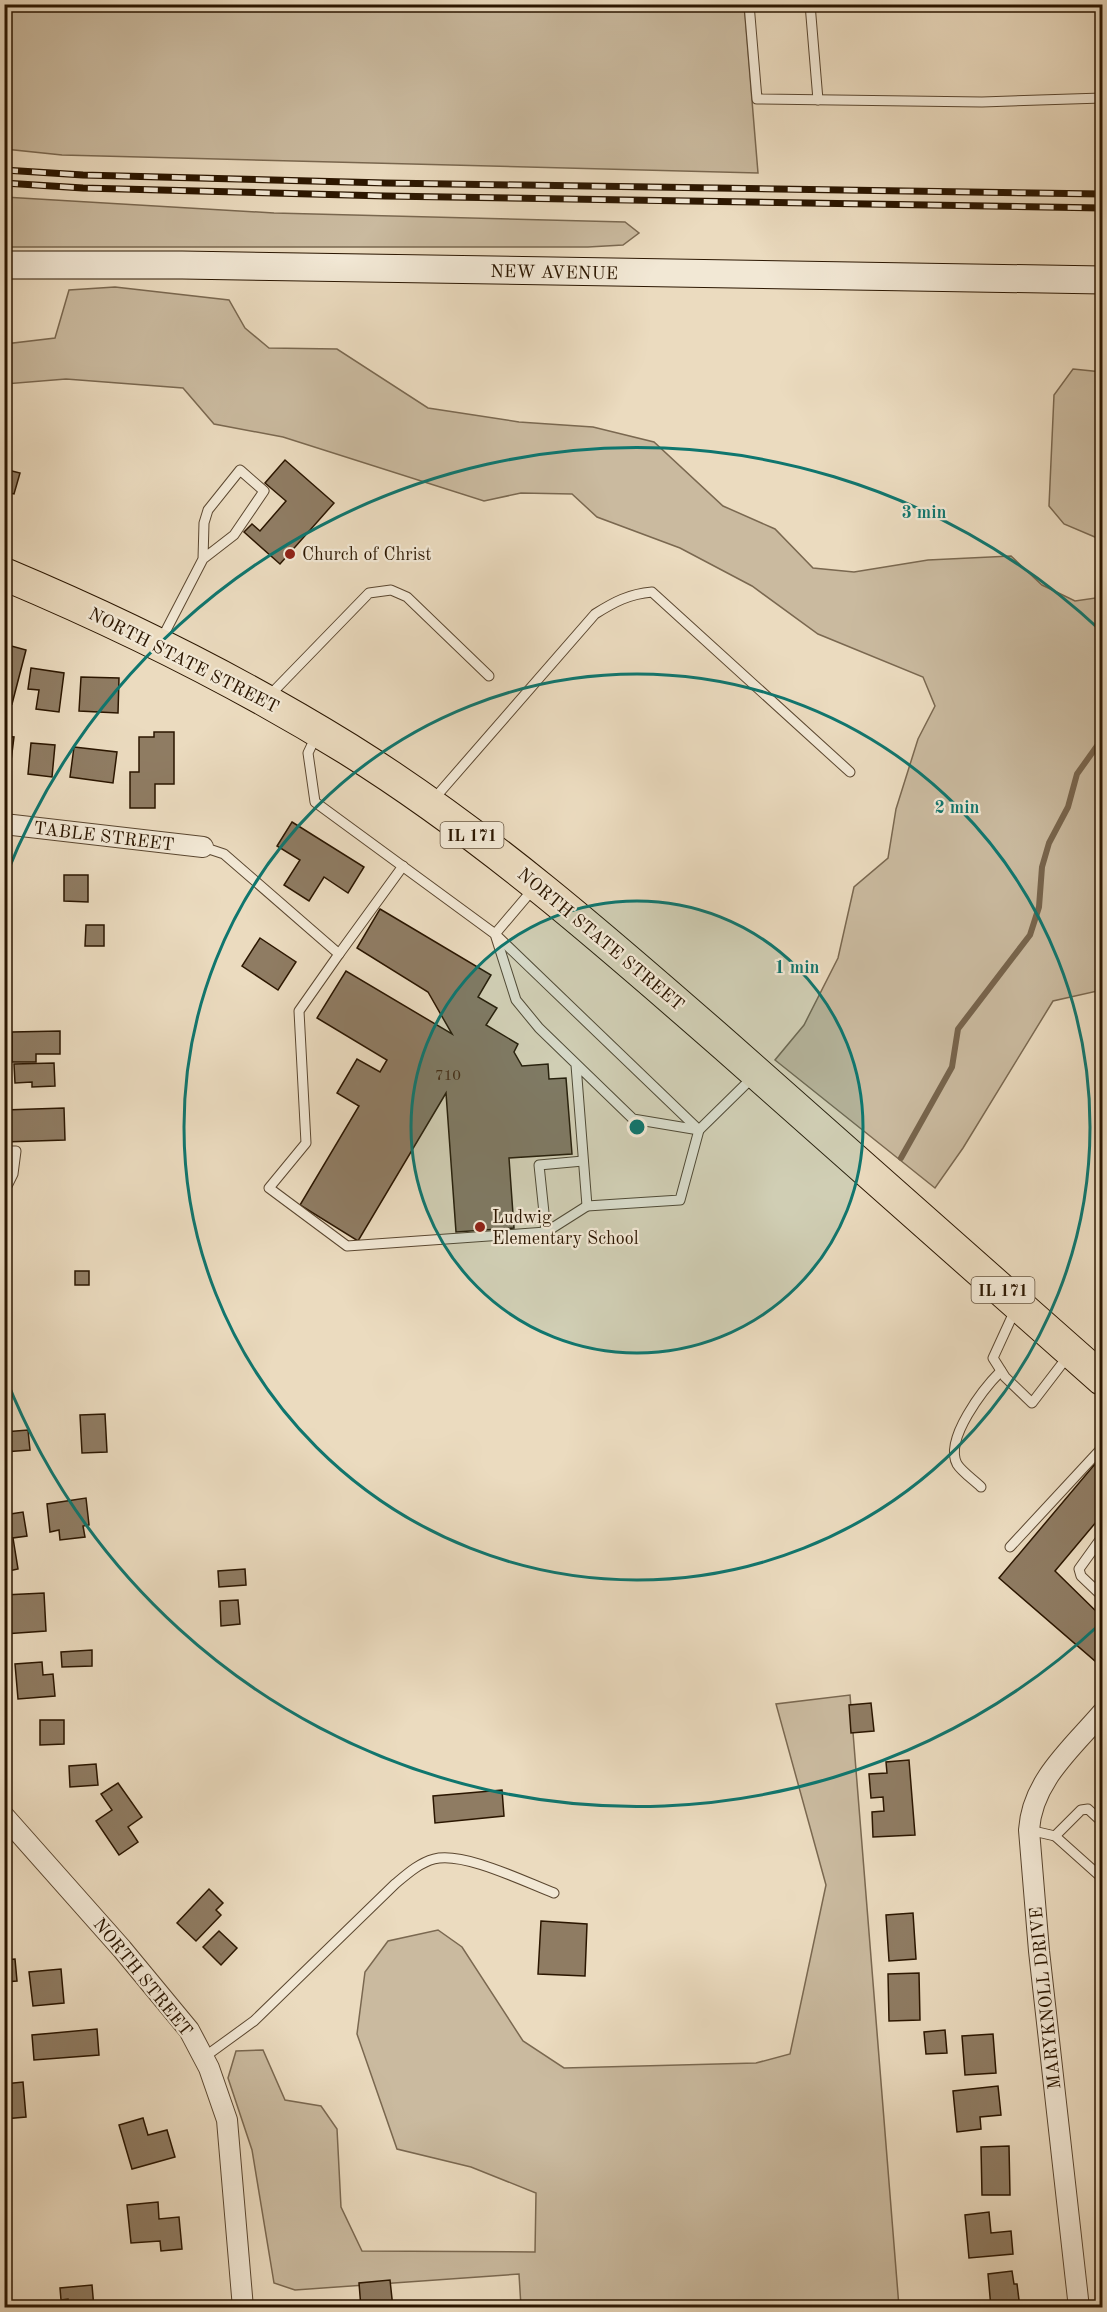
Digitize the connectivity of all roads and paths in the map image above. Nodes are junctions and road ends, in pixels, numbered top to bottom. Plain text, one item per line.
1 (749, 4) edge
2 (810, 4) edge
3 (1102, 98) edge
4 (818, 100) junction
5 (4, 265) edge
6 (1102, 280) edge
7 (203, 559) junction
8 (4, 574) edge
9 (159, 644) junction
10 (489, 676) dead end
11 (265, 700) junction
12 (318, 732) junction
13 (850, 772) dead end
14 (429, 804) junction
15 (4, 824) edge
16 (203, 847) joint
17 (403, 866) junction
18 (537, 884) junction
19 (495, 934) junction
20 (339, 954) junction
21 (576, 1065) junction
22 (757, 1073) junction
23 (699, 1130) junction
24 (4, 1151) edge
25 (583, 1161) junction
26 (4, 1192) edge
27 (587, 1206) junction
28 (546, 1232) junction
29 (1017, 1303) junction
30 (1072, 1352) junction
31 (1001, 1371) junction
32 (1102, 1379) edge
33 (1102, 1454) edge
34 (981, 1487) dead end
35 (1102, 1537) edge
36 (1010, 1547) dead end
37 (1102, 1596) edge
38 (1102, 1713) edge
39 (4, 1816) edge
40 (1102, 1822) edge
41 (1029, 1830) junction
42 (1055, 1836) junction
43 (1102, 1878) edge
44 (554, 1893) dead end
45 (203, 2058) junction
46 (243, 2307) edge
47 (1079, 2307) edge

1 - 4 lane
2 - 4 lane
3 - 4 lane
5 - 6 main road, NEW AVENUE
7 - 7 lane
7 - 9 lane
8 - 9 main road, NORTH STATE STREET / IL 171
9 - 11 main road, NORTH STATE STREET / IL 171
10 - 11 lane
11 - 12 main road, NORTH STATE STREET / IL 171
12 - 14 main road, NORTH STATE STREET / IL 171
12 - 17 lane
13 - 14 lane
14 - 18 main road, NORTH STATE STREET / IL 171
15 - 16 street, TABLE STREET
16 - 20 lane
17 - 19 lane
17 - 20 lane
18 - 19 lane
18 - 22 main road, NORTH STATE STREET / IL 171
19 - 21 lane
19 - 23 lane
20 - 28 lane
21 - 23 lane
21 - 25 lane
22 - 23 lane
22 - 29 main road, NORTH STATE STREET / IL 171
23 - 27 lane
24 - 26 lane
25 - 27 lane
25 - 28 lane
27 - 28 lane
29 - 30 main road, NORTH STATE STREET / IL 171
29 - 31 lane
30 - 31 lane
30 - 32 main road, NORTH STATE STREET / IL 171
31 - 34 lane
33 - 36 lane
35 - 37 lane
38 - 41 street, MARYKNOLL DRIVE
39 - 45 street, NORTH STREET
40 - 42 lane
41 - 42 lane
41 - 47 street, MARYKNOLL DRIVE
42 - 43 lane
44 - 45 lane
45 - 46 street, NORTH STREET

